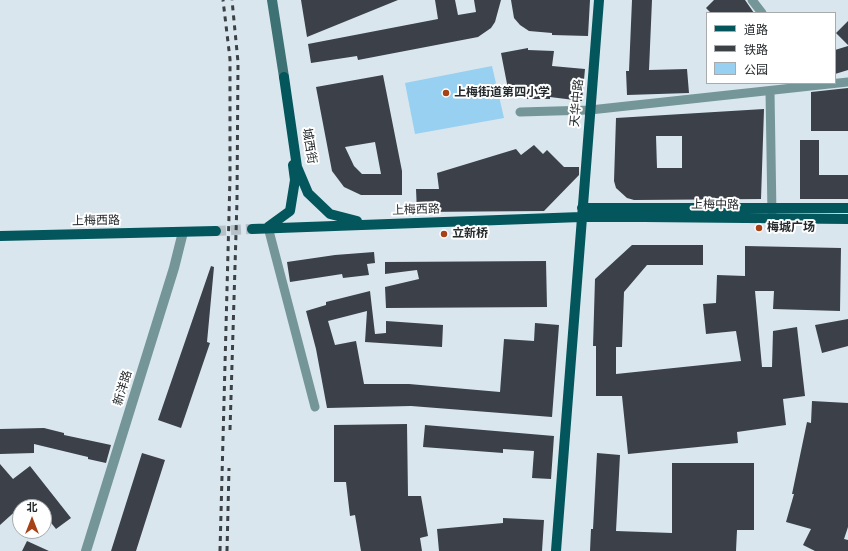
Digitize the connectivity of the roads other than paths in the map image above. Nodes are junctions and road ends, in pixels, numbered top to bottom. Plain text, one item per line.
1 (272, 0) edge
2 (599, 0) edge
3 (752, 0) edge
4 (761, 12) edge
5 (284, 77) junction
6 (848, 82) edge
7 (836, 83) edge
8 (818, 84) edge
9 (788, 86) edge
10 (770, 91) junction
11 (590, 110) junction
12 (520, 112) dead end
13 (771, 207) junction
14 (848, 208) edge
15 (582, 213) junction
16 (772, 218) junction
17 (848, 220) edge
18 (372, 224) junction
19 (268, 228) junction
20 (252, 229) tunnel mouth
21 (216, 231) tunnel mouth
22 (183, 232) junction
23 (0, 236) edge
24 (315, 407) dead end
25 (86, 551) edge
26 (556, 551) edge

1 - 5 main road, 城西街
2 - 11 main road, 天华中路
3 - 4 street
5 - 18 main road, 城西街
5 - 19 main road, 城西街
6 - 7 street
8 - 9 street
9 - 10 street
10 - 11 street
10 - 13 street
11 - 12 street
11 - 15 main road, 天华中路
13 - 14 main road, 上梅中路
13 - 15 main road, 上梅中路
13 - 16 street
15 - 16 main road, 上梅中路
15 - 18 main road, 上梅西路
15 - 26 main road, 天华中路
16 - 17 main road, 上梅中路
18 - 19 main road, 上梅西路
19 - 20 main road, 上梅西路
19 - 24 street
21 - 22 main road, 上梅西路
22 - 23 main road, 上梅西路
22 - 25 street, 新洋路

